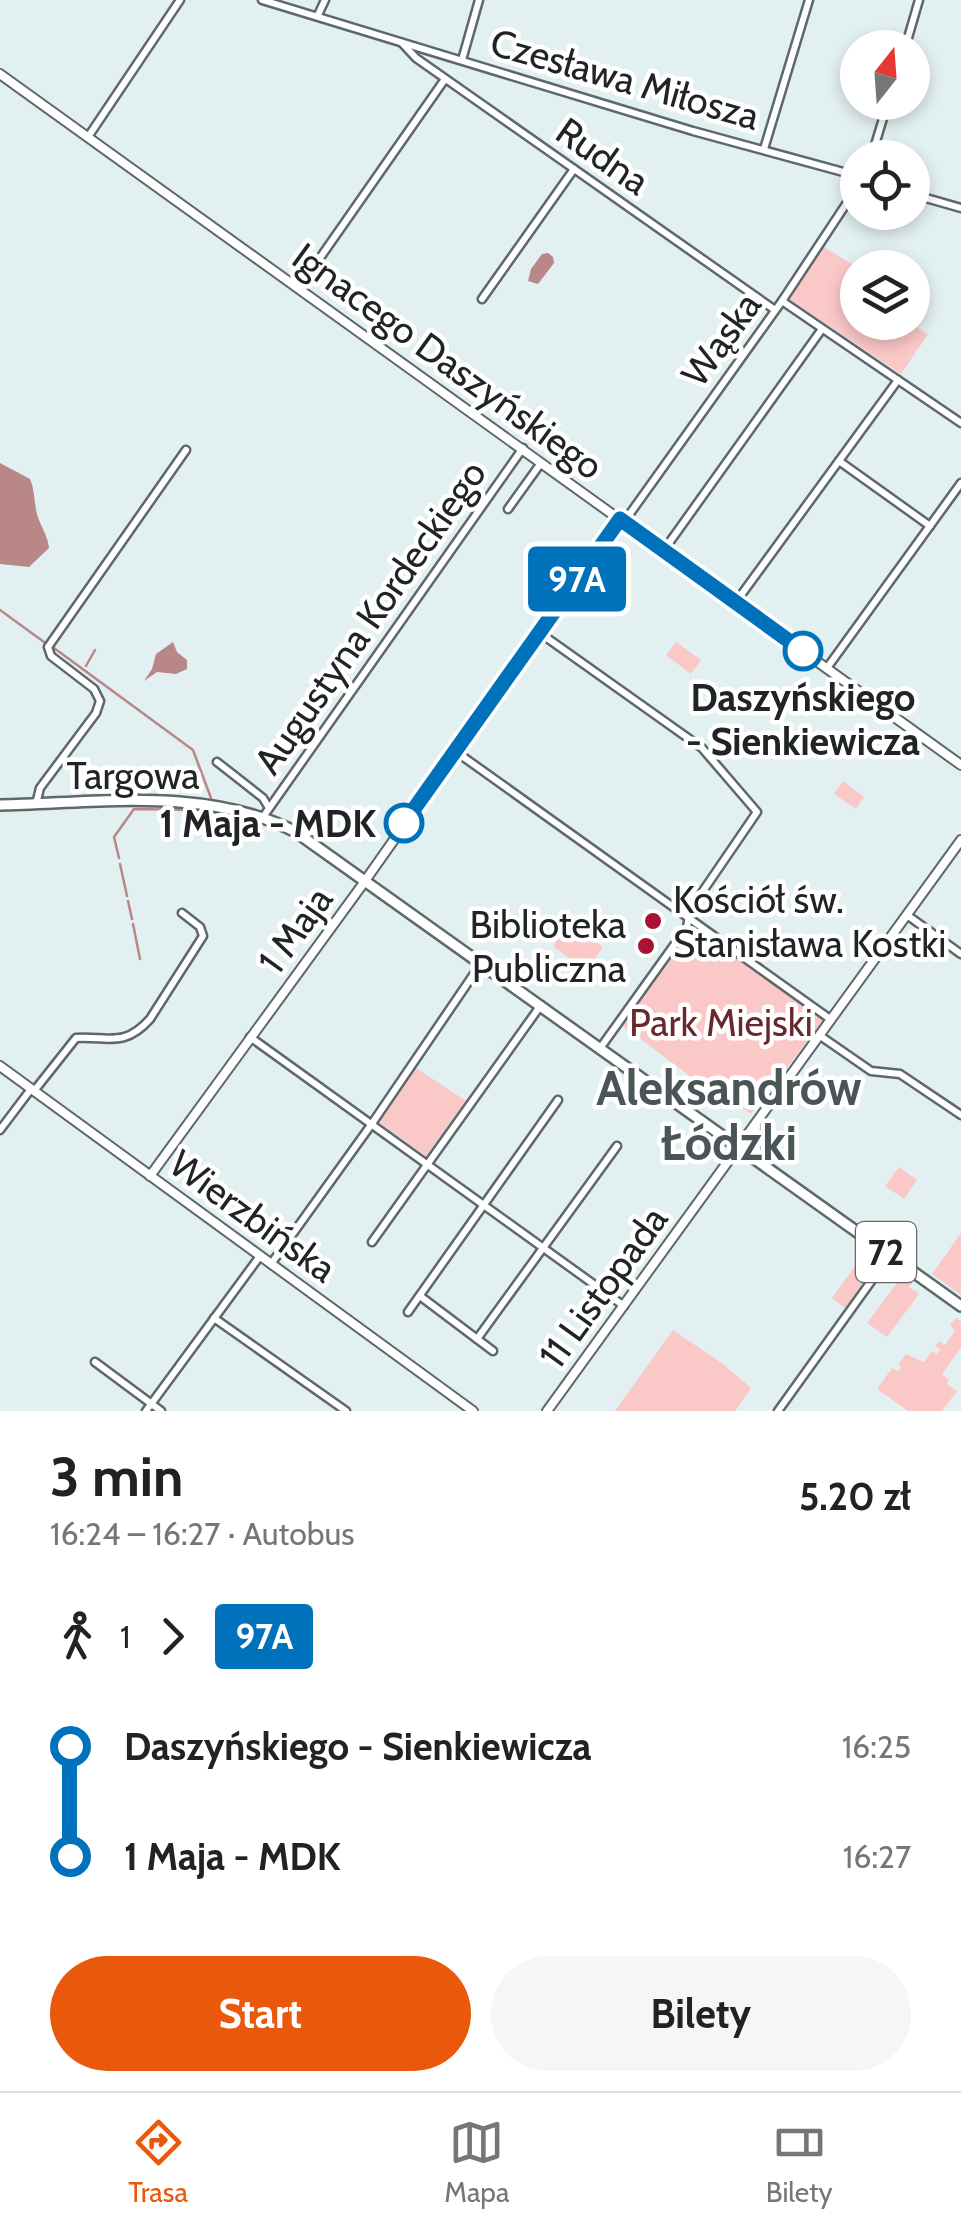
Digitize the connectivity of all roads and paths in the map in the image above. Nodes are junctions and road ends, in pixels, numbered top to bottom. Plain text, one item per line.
1 (180, 0) edge
2 (262, 0) edge
3 (325, 0) edge
4 (479, 0) edge
5 (809, 0) edge
6 (919, 0) edge
7 (318, 15) junction
8 (910, 30) edge
9 (402, 42) junction
10 (462, 60) junction
11 (0, 74) edge
12 (446, 79) junction
13 (88, 137) junction
14 (764, 148) junction
15 (574, 169) junction
16 (840, 171) edge
17 (930, 199) edge
18 (961, 208) edge
19 (840, 213) edge
20 (298, 288) junction
21 (482, 300) dead end
22 (782, 301) junction
23 (776, 310) junction
24 (822, 329) junction
25 (898, 380) junction
26 (959, 418) edge
27 (523, 448) junction
28 (186, 450) dead end
29 (839, 461) junction
30 (542, 462) junction
31 (961, 484) edge
32 (508, 509) dead end
33 (622, 520) junction
34 (930, 526) junction
35 (664, 550) junction
36 (736, 602) junction
37 (539, 632) junction
38 (827, 668) junction
39 (455, 751) junction
40 (217, 762) dead end
41 (961, 765) edge
42 (36, 804) junction
43 (0, 805) edge
44 (266, 812) junction
45 (961, 840) edge
46 (952, 852) junction
47 (961, 858) edge
48 (365, 879) junction
49 (182, 913) dead end
50 (907, 915) junction
51 (689, 918) junction
52 (961, 954) edge
53 (482, 962) junction
54 (542, 1004) junction
55 (830, 1019) junction
56 (819, 1035) junction
57 (250, 1037) junction
58 (601, 1047) junction
59 (0, 1066) edge
60 (32, 1090) junction
61 (558, 1100) dead end
62 (961, 1116) edge
63 (757, 1121) junction
64 (371, 1125) junction
65 (0, 1130) edge
66 (618, 1146) dead end
67 (738, 1146) junction
68 (759, 1162) junction
69 (427, 1166) junction
70 (150, 1176) junction
71 (484, 1206) junction
72 (372, 1242) dead end
73 (541, 1248) junction
74 (890, 1255) junction
75 (260, 1256) junction
76 (270, 1264) junction
77 (420, 1296) junction
78 (624, 1306) junction
79 (961, 1306) edge
80 (408, 1312) dead end
81 (214, 1318) junction
82 (478, 1339) junction
83 (494, 1351) dead end
84 (95, 1362) dead end
85 (148, 1408) edge
86 (780, 1410) edge
87 (160, 1411) edge
88 (346, 1411) edge
89 (473, 1411) edge
90 (547, 1411) edge

1 - 13 street
2 - 7 street, Czesława Miłosza
3 - 7 street
4 - 10 street
5 - 14 street
6 - 8 street
7 - 9 street, Czesława Miłosza
9 - 10 street, Czesława Miłosza
9 - 12 street, Rudna
10 - 14 street, Czesława Miłosza
11 - 13 street, Ignacego Daszyńskiego
12 - 15 street, Rudna
12 - 20 street
13 - 20 street, Ignacego Daszyńskiego
14 - 16 street, Czesława Miłosza
15 - 21 street
15 - 23 street, Rudna
17 - 18 street
19 - 22 street, Wąska
20 - 27 street, Ignacego Daszyńskiego
22 - 23 street, Wąska
22 - 24 street
23 - 33 street, Wąska
24 - 25 street
24 - 35 street
25 - 26 street
25 - 29 street
27 - 30 street, Ignacego Daszyńskiego
27 - 44 street, Augustyna Kordeckiego
28 - 42 street
29 - 34 street
29 - 36 street
30 - 32 street
30 - 33 street, Ignacego Daszyńskiego
31 - 34 street
33 - 35 street, Ignacego Daszyńskiego
33 - 37 street, 1 Maja
34 - 38 street
35 - 36 street, Ignacego Daszyńskiego
36 - 38 street, Ignacego Daszyńskiego
37 - 39 street, 1 Maja
37 - 51 street
38 - 41 street, Ignacego Daszyńskiego
39 - 48 street, 1 Maja
39 - 51 street
40 - 44 street
42 - 43 main road, Targowa / 72
42 - 44 main road, Targowa / 72
44 - 48 main road, 72
45 - 46 street, 11 Listopada
46 - 47 street
46 - 50 street, 11 Listopada
48 - 53 main road, 72
48 - 57 street, 1 Maja
49 - 60 street
50 - 52 street
50 - 55 street, 11 Listopada
51 - 55 street
51 - 58 street
53 - 54 main road, 72
53 - 64 street
54 - 58 main road, 72
54 - 69 street
55 - 56 street, 11 Listopada
56 - 62 street
56 - 63 street, 11 Listopada
57 - 64 street
57 - 70 street, 1 Maja
58 - 67 main road, 72
59 - 60 street, Wierzbińska
60 - 65 street
60 - 70 street, Wierzbińska
61 - 71 street
63 - 67 street, 11 Listopada
63 - 68 street
64 - 69 street
64 - 76 street
66 - 73 street
67 - 68 main road, 72
67 - 78 street, 11 Listopada
68 - 74 main road, 72
69 - 71 street
69 - 72 street
70 - 75 street, Wierzbińska
71 - 73 street
71 - 77 street
73 - 78 street
73 - 82 street
74 - 79 main road, 72
74 - 86 street
75 - 76 street, Wierzbińska
75 - 81 street
76 - 89 street, Wierzbińska
77 - 80 street
77 - 82 street
78 - 90 street, 11 Listopada
81 - 85 street
81 - 88 street
82 - 83 street
84 - 85 street
85 - 87 street

